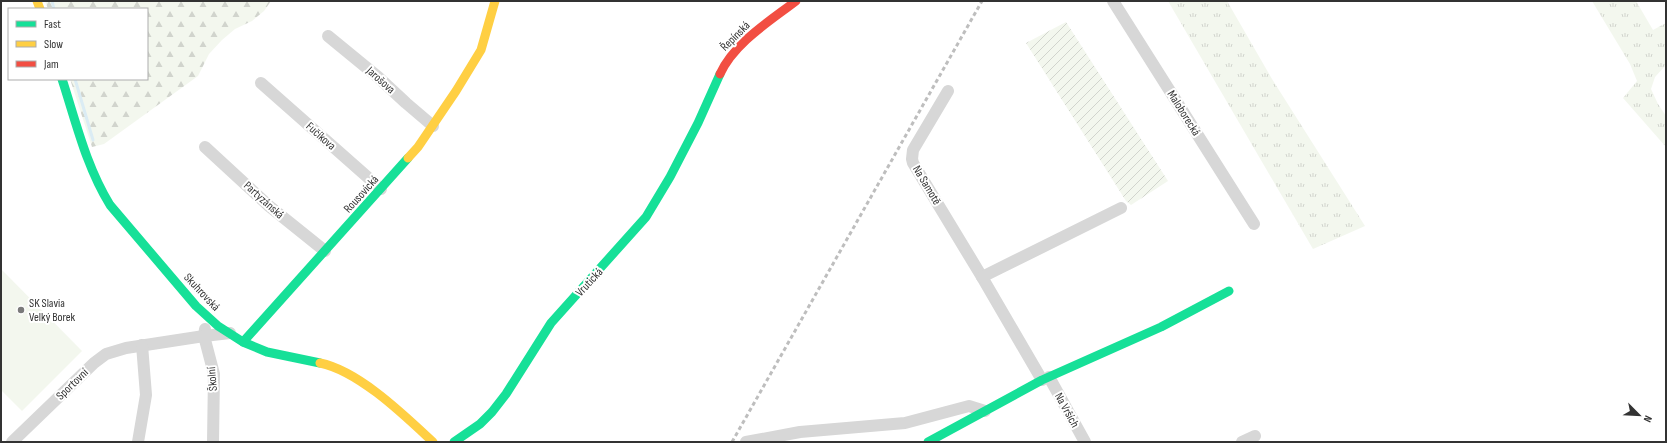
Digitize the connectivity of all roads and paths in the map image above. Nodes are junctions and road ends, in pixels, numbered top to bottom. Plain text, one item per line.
1 (495, 1) edge
2 (796, 1) edge
3 (1113, 1) edge
4 (328, 36) dead end
5 (62, 80) edge
6 (261, 83) dead end
7 (948, 91) dead end
8 (698, 123) joint
9 (433, 126) junction
10 (205, 147) dead end
11 (381, 189) junction
12 (1121, 208) dead end
13 (1254, 224) dead end
14 (325, 251) junction
15 (982, 277) junction
16 (1229, 291) dead end
17 (208, 318) junction
18 (230, 333) junction
19 (204, 336) junction
20 (243, 342) junction
21 (142, 345) junction
22 (1046, 379) junction
23 (985, 411) junction
24 (1255, 436) dead end
25 (468, 437) edge
26 (12, 442) edge
27 (138, 442) edge
28 (213, 442) edge
29 (433, 442) edge
30 (454, 442) edge
31 (746, 442) edge
32 (928, 442) edge
33 (1086, 442) edge
34 (1242, 442) edge

1 - 9 street, Rousovická
2 - 8 street, Řepínská
3 - 13 street, Maloborecká
4 - 9 street, Jarošova
5 - 17 street, Skuhrovská
6 - 11 street, Fučíkova
7 - 15 street, Na Samotě
8 - 25 street, Vrutická
9 - 11 street, Rousovická
10 - 14 street, Partyzánská
11 - 14 street, Rousovická
12 - 15 street
14 - 20 street, Rousovická
15 - 22 street, Na Samotě
16 - 22 street
17 - 18 street, Skuhrovská
17 - 19 street, Školní
18 - 19 street, Sportovní
18 - 20 street, Skuhrovská
19 - 21 street, Sportovní
19 - 28 street, Školní
20 - 29 street, Skuhrovská
21 - 26 street, Sportovní
21 - 27 street
22 - 23 street
22 - 33 street, Na Vrších
23 - 31 street
23 - 32 street
24 - 34 street
25 - 30 street, Vrutická

